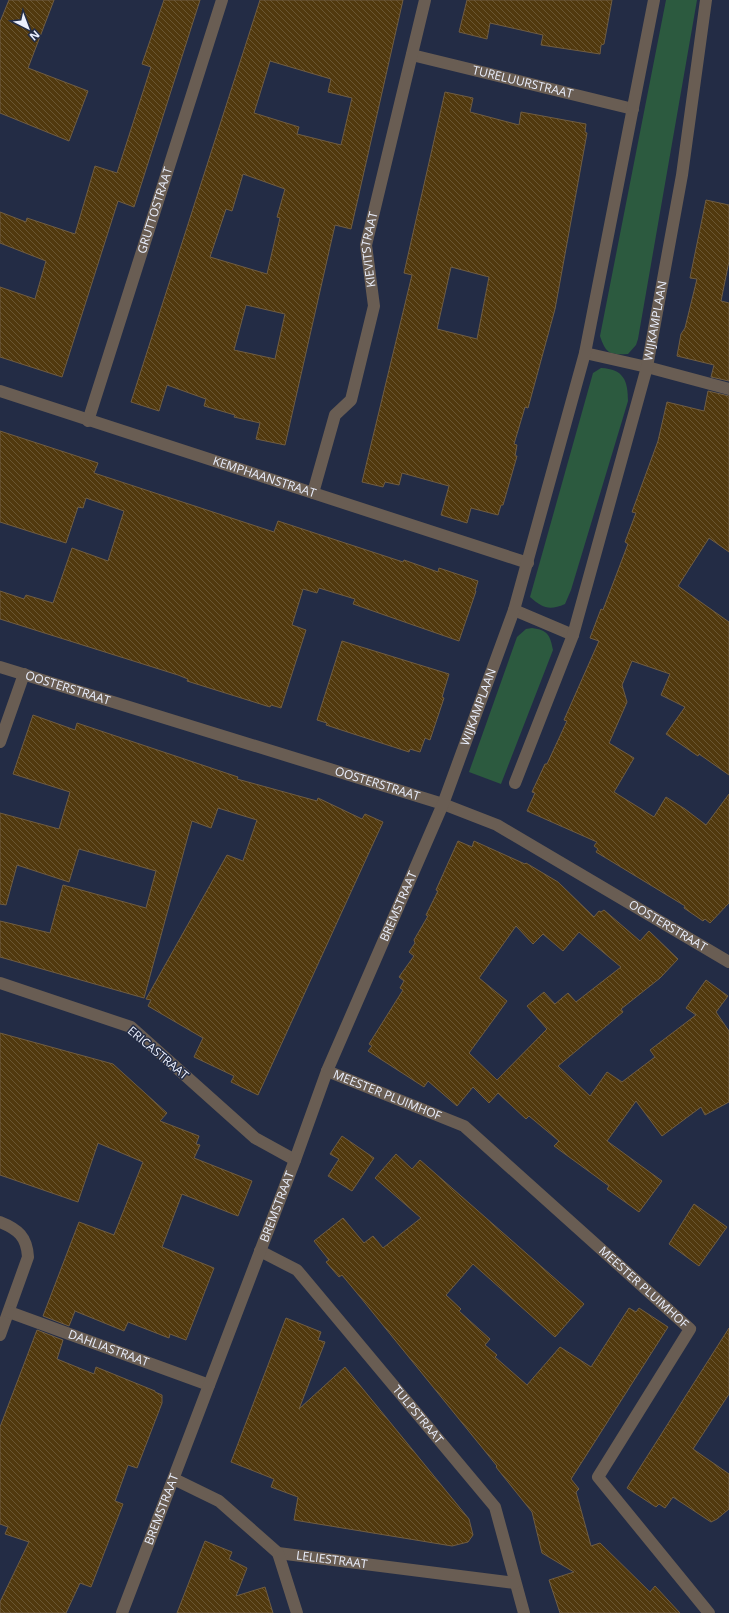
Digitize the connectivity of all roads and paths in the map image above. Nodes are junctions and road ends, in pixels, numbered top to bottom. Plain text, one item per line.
1 (222, 0) edge
2 (425, 0) edge
3 (654, 0) edge
4 (706, 0) edge
5 (412, 55) junction
6 (634, 109) junction
7 (585, 353) junction
8 (647, 367) junction
9 (729, 389) edge
10 (0, 391) edge
11 (88, 421) junction
12 (313, 493) junction
13 (528, 563) junction
14 (514, 610) junction
15 (572, 635) junction
16 (0, 666) edge
17 (24, 674) junction
18 (0, 742) edge
19 (515, 783) dead end
20 (443, 804) junction
21 (729, 962) edge
22 (0, 983) edge
23 (327, 1071) junction
24 (295, 1160) junction
25 (0, 1222) edge
26 (260, 1251) junction
27 (9, 1312) junction
28 (0, 1335) edge
29 (209, 1385) junction
30 (174, 1479) junction
31 (278, 1553) junction
32 (515, 1583) junction
33 (122, 1613) edge
34 (297, 1613) edge
35 (524, 1613) edge
36 (709, 1613) edge

1 - 11 street, GRUTTOSTRAAT
2 - 5 street, KIEVITSTRAAT
3 - 6 street, WIJKAMPLAAN
4 - 8 street, WIJKAMPLAAN
5 - 6 street, TURELUURSTRAAT
5 - 12 street, KIEVITSTRAAT
6 - 7 street, WIJKAMPLAAN
7 - 8 street
7 - 13 street, WIJKAMPLAAN
8 - 9 street
8 - 15 street, WIJKAMPLAAN
10 - 11 street, KEMPHAANSTRAAT
11 - 12 street, KEMPHAANSTRAAT
12 - 13 street, KEMPHAANSTRAAT
13 - 14 street, WIJKAMPLAAN
14 - 15 street
14 - 20 street, WIJKAMPLAAN
15 - 19 street, WIJKAMPLAAN
16 - 17 street, OOSTERSTRAAT
17 - 18 street
17 - 20 street, OOSTERSTRAAT
20 - 21 street, OOSTERSTRAAT
20 - 23 street, BREMSTRAAT
22 - 24 street, ERICASTRAAT
23 - 24 street, BREMSTRAAT
23 - 36 street, MEESTER PLUIMHOF
24 - 26 street, BREMSTRAAT
25 - 27 street
26 - 29 street, BREMSTRAAT
26 - 32 street, TULPSTRAAT
27 - 28 street
27 - 29 street, DAHLIASTRAAT
29 - 30 street, BREMSTRAAT
30 - 31 street
30 - 33 street, BREMSTRAAT
31 - 32 street, LELIESTRAAT
31 - 34 street
32 - 35 street, TULPSTRAAT

